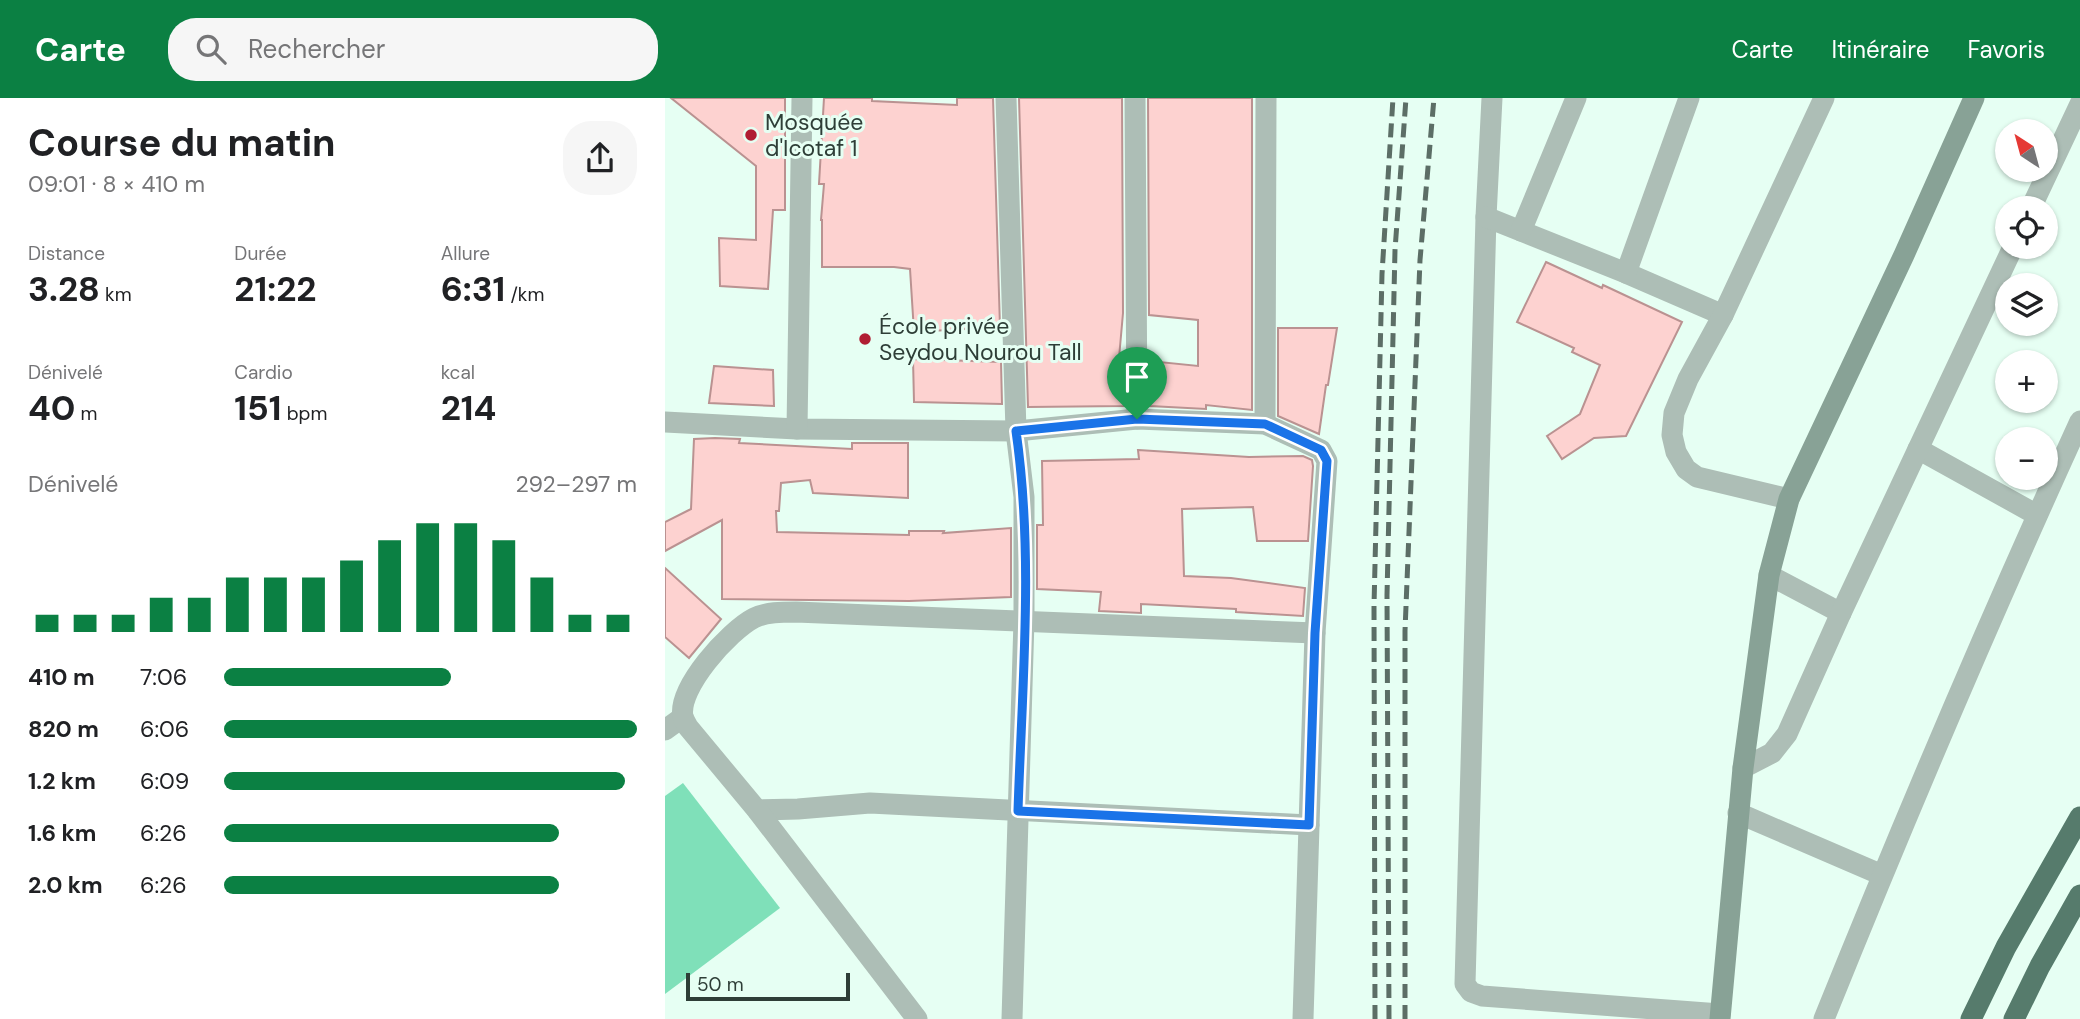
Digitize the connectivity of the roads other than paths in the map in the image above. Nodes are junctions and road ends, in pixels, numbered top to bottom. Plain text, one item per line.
1 (801, 98) edge
2 (1006, 98) edge
3 (1135, 98) edge
4 (1266, 98) edge
5 (1492, 98) edge
6 (1576, 98) edge
7 (1689, 98) edge
8 (1824, 98) edge
9 (1974, 98) edge
10 (2080, 104) edge
11 (2037, 196) edge
12 (1486, 217) junction
13 (1521, 231) junction
14 (2007, 259) edge
15 (1626, 273) junction
16 (1723, 316) junction
17 (1137, 419) junction
18 (2080, 421) edge
19 (665, 422) edge
20 (1265, 424) junction
21 (797, 429) junction
22 (1016, 431) junction
23 (1918, 449) junction
24 (1789, 499) junction
25 (2037, 515) junction
26 (1769, 575) junction
27 (1841, 612) junction
28 (1024, 620) junction
29 (1315, 633) junction
30 (683, 717) junction
31 (665, 730) edge
32 (1743, 768) junction
33 (757, 810) junction
34 (1018, 811) junction
35 (1738, 813) junction
36 (2080, 817) edge
37 (1309, 825) junction
38 (1882, 875) junction
39 (2080, 895) edge
40 (1720, 1017) edge
41 (917, 1019) edge
42 (1012, 1019) edge
43 (1303, 1019) edge
44 (1824, 1019) edge
45 (1971, 1019) edge
46 (2014, 1019) edge

1 - 21 street
2 - 22 street
3 - 17 street
4 - 20 street
5 - 12 street
6 - 13 street
7 - 15 street
8 - 16 street
9 - 24 street
10 - 11 street
12 - 13 street
12 - 40 street
13 - 15 street
14 - 23 street
15 - 16 street
16 - 24 street
17 - 20 street
17 - 22 street
18 - 25 street
19 - 21 street
20 - 29 street
21 - 22 street
22 - 28 street
23 - 25 street
23 - 27 street
24 - 26 street
25 - 38 street
26 - 27 street
26 - 32 street
27 - 32 street
28 - 29 street
28 - 30 street
28 - 34 street
29 - 37 street
30 - 31 street
30 - 33 street
32 - 35 street
33 - 34 street
33 - 41 street
34 - 37 street
34 - 42 street
35 - 38 street
35 - 40 street
36 - 45 highway
37 - 43 street
38 - 44 street
39 - 46 highway

